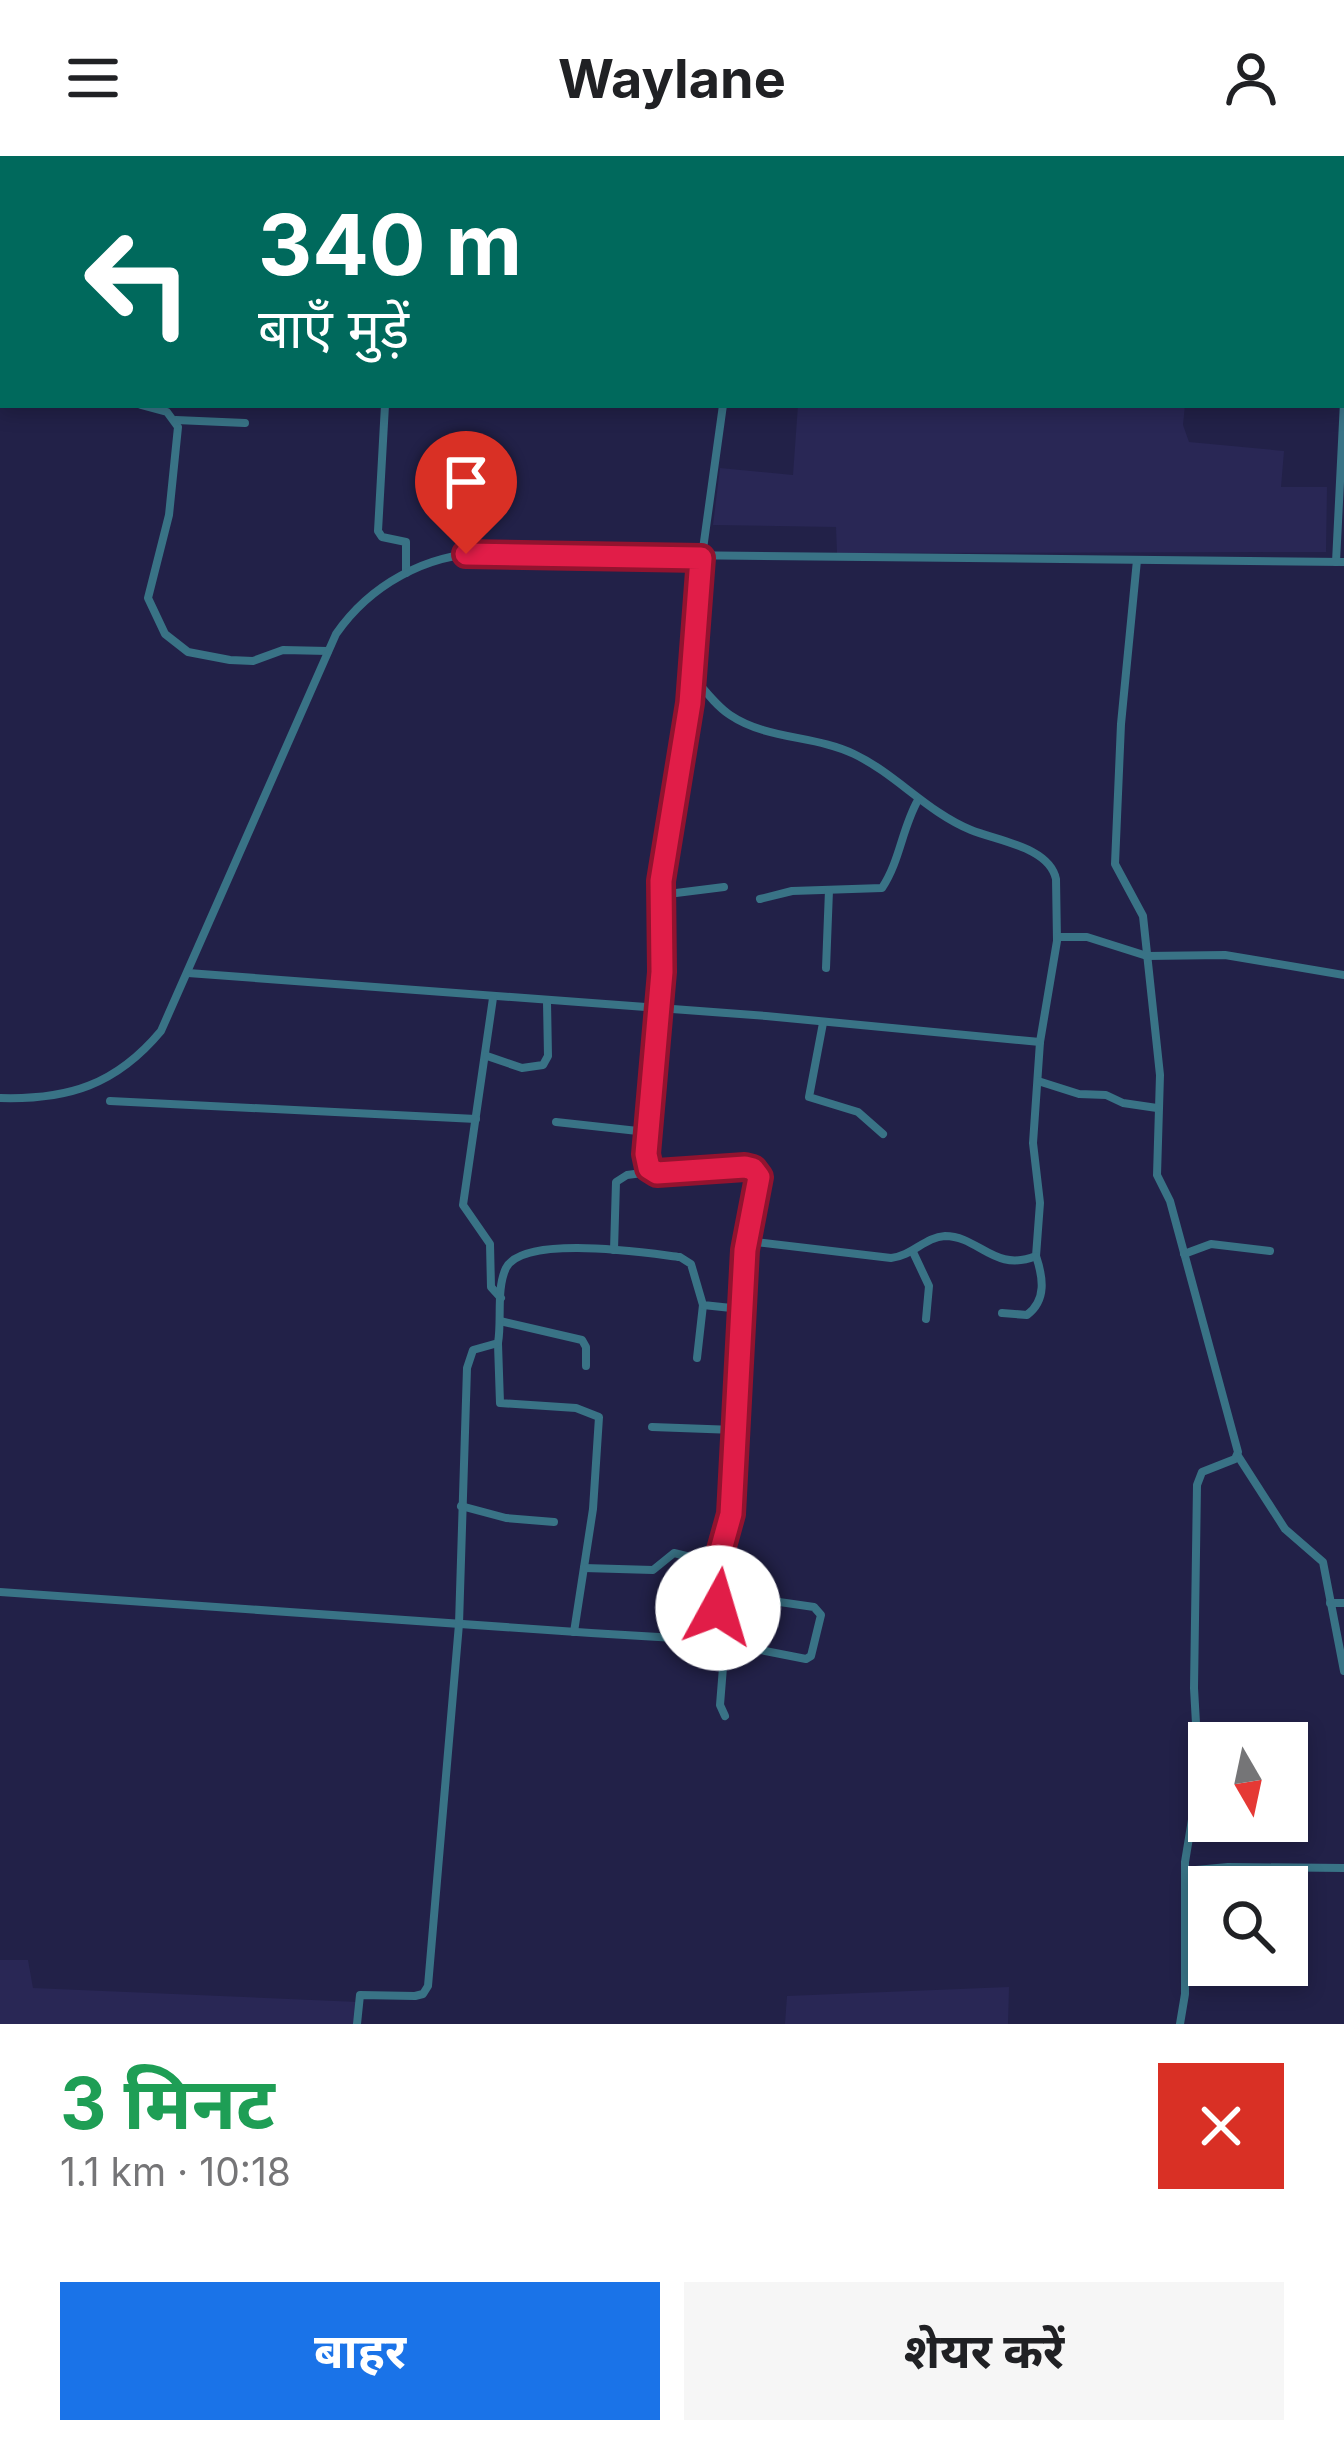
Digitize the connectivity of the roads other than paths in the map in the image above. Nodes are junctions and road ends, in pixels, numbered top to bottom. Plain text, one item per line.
1 (165, 408) edge
2 (385, 408) edge
3 (723, 408) edge
4 (1344, 408) edge
5 (176, 420) junction
6 (245, 423) dead end
7 (701, 558) junction
8 (1136, 562) junction
9 (1340, 562) edge
10 (406, 573) junction
11 (328, 651) junction
12 (691, 674) junction
13 (918, 800) junction
14 (724, 887) dead end
15 (829, 890) junction
16 (660, 895) junction
17 (760, 899) dead end
18 (1058, 937) junction
19 (1147, 956) junction
20 (826, 968) dead end
21 (188, 973) junction
22 (1344, 975) edge
23 (494, 998) junction
24 (547, 1002) junction
25 (658, 1009) junction
26 (823, 1023) junction
27 (1040, 1042) junction
28 (487, 1057) junction
29 (1038, 1082) junction
30 (0, 1098) edge
31 (110, 1101) dead end
32 (1157, 1108) junction
33 (476, 1119) junction
34 (556, 1122) dead end
35 (647, 1132) junction
36 (883, 1134) dead end
37 (652, 1172) junction
38 (747, 1241) junction
39 (614, 1250) junction
40 (1270, 1251) dead end
41 (913, 1252) junction
42 (1184, 1254) junction
43 (1036, 1256) junction
44 (501, 1298) junction
45 (704, 1305) junction
46 (741, 1309) junction
47 (1002, 1313) dead end
48 (926, 1319) dead end
49 (500, 1321) junction
50 (498, 1343) junction
51 (697, 1358) dead end
52 (586, 1366) dead end
53 (652, 1427) dead end
54 (735, 1430) junction
55 (1238, 1456) junction
56 (461, 1506) junction
57 (554, 1522) dead end
58 (719, 1564) junction
59 (584, 1568) junction
60 (0, 1592) edge
61 (716, 1593) junction
62 (1330, 1603) junction
63 (1344, 1604) edge
64 (459, 1624) junction
65 (574, 1632) junction
66 (709, 1634) junction
67 (725, 1642) junction
68 (1344, 1671) edge
69 (725, 1716) dead end
70 (1344, 1868) edge
71 (1185, 1871) junction
72 (357, 2024) edge
73 (1180, 2024) edge

1 - 5 street
2 - 10 street
3 - 7 street
4 - 9 street
5 - 6 street
5 - 11 street
7 - 8 street
7 - 10 street
7 - 12 street
8 - 9 street
8 - 19 street
10 - 11 street
11 - 21 street
12 - 13 street
12 - 16 street
13 - 15 street
13 - 18 street
14 - 16 street
15 - 17 street
15 - 20 street
16 - 25 street
18 - 19 street
18 - 27 street
19 - 22 street
19 - 32 street
21 - 23 street
21 - 30 street
23 - 24 street
23 - 28 street
24 - 25 street
24 - 28 street
25 - 26 street
25 - 35 street
26 - 27 street
26 - 36 street
27 - 29 street
28 - 33 street
29 - 32 street
29 - 43 street
31 - 33 street
32 - 42 street
33 - 44 street
34 - 35 street
35 - 37 street
37 - 38 street
37 - 39 street
38 - 41 street
38 - 46 street
39 - 44 street
39 - 45 street
40 - 42 street
41 - 43 street
41 - 48 street
42 - 55 street
43 - 47 street
44 - 49 street
45 - 46 street
45 - 51 street
46 - 54 street
49 - 50 street
49 - 52 street
50 - 56 street
50 - 59 street
53 - 54 street
54 - 58 street
55 - 62 street
55 - 71 street
56 - 57 street
56 - 64 street
58 - 59 street
58 - 61 street
59 - 65 street
60 - 64 street
61 - 66 street
61 - 67 street
62 - 63 street
62 - 68 street
64 - 65 street
64 - 72 street
65 - 66 street
66 - 67 street
67 - 69 street
70 - 71 street
71 - 73 street

